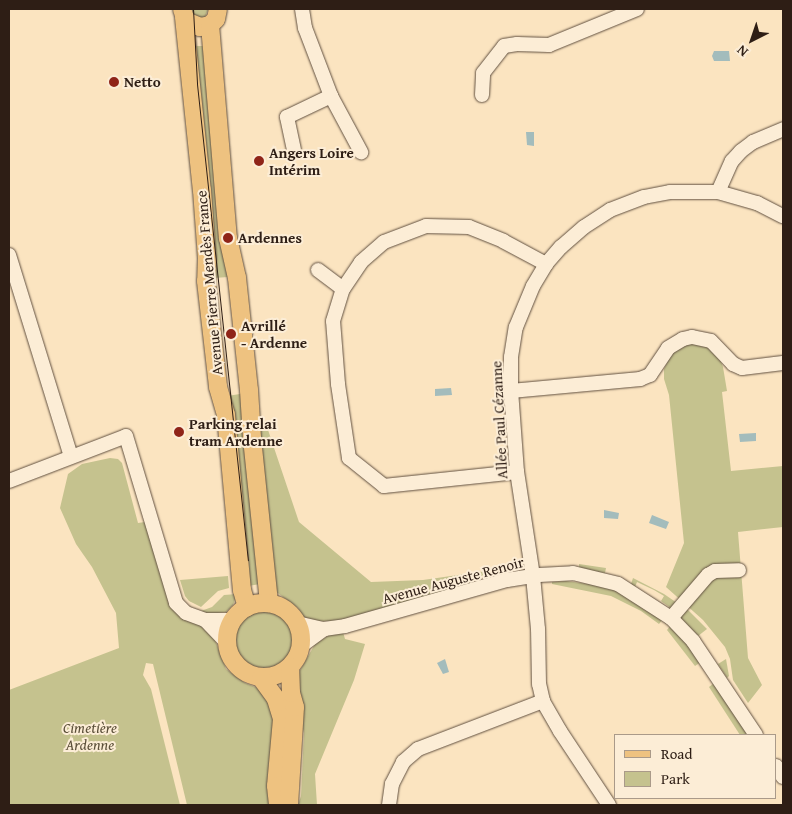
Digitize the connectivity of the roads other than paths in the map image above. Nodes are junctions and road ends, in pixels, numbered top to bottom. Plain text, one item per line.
1 (218, 9) edge
2 (302, 9) edge
3 (637, 9) edge
4 (182, 11) edge
5 (210, 25) junction
6 (482, 95) dead end
7 (331, 96) junction
8 (783, 129) edge
9 (294, 150) dead end
10 (361, 152) dead end
11 (718, 192) junction
12 (783, 216) edge
13 (9, 254) edge
14 (546, 264) junction
15 (318, 270) dead end
16 (13, 283) edge
17 (343, 289) junction
18 (783, 363) edge
19 (511, 392) junction
20 (71, 457) junction
21 (517, 472) junction
22 (9, 481) edge
23 (739, 570) dead end
24 (533, 576) junction
25 (269, 603) junction
26 (247, 607) junction
27 (672, 618) junction
28 (205, 620) junction
29 (233, 620) junction
30 (297, 623) junction
31 (324, 629) junction
32 (227, 643) junction
33 (301, 646) junction
34 (290, 667) junction
35 (261, 678) junction
36 (543, 701) junction
37 (755, 734) edge
38 (278, 805) edge
39 (289, 805) edge
40 (389, 805) edge
41 (609, 805) edge

1 - 5 main road
2 - 7 street
3 - 6 street
4 - 5 main road
4 - 26 main road, Avenue Pierre Mendès France
5 - 25 main road, Avenue Pierre Mendès France
7 - 9 street
7 - 10 street
8 - 11 street
11 - 12 street, Allée Paul Cézanne
11 - 14 street, Allée Paul Cézanne
13 - 16 street
14 - 17 street
14 - 19 street, Allée Paul Cézanne
15 - 17 street
16 - 20 street
17 - 21 street
18 - 19 street
19 - 21 street, Allée Paul Cézanne
20 - 22 street
20 - 28 street
21 - 24 street, Allée Paul Cézanne
23 - 27 street
24 - 27 street, Avenue Auguste Renoir
24 - 31 street, Avenue Auguste Renoir
24 - 36 street, Allée Paul Cézanne
25 - 26 main road
25 - 30 main road
26 - 29 main road
27 - 37 street, Avenue Auguste Renoir
28 - 29 street
28 - 32 street
29 - 32 main road
30 - 31 street, Avenue Auguste Renoir
30 - 33 main road
31 - 33 street, Avenue Auguste Renoir
32 - 35 main road
33 - 34 main road
34 - 35 main road
34 - 39 main road
35 - 38 main road
36 - 40 street
36 - 41 street

